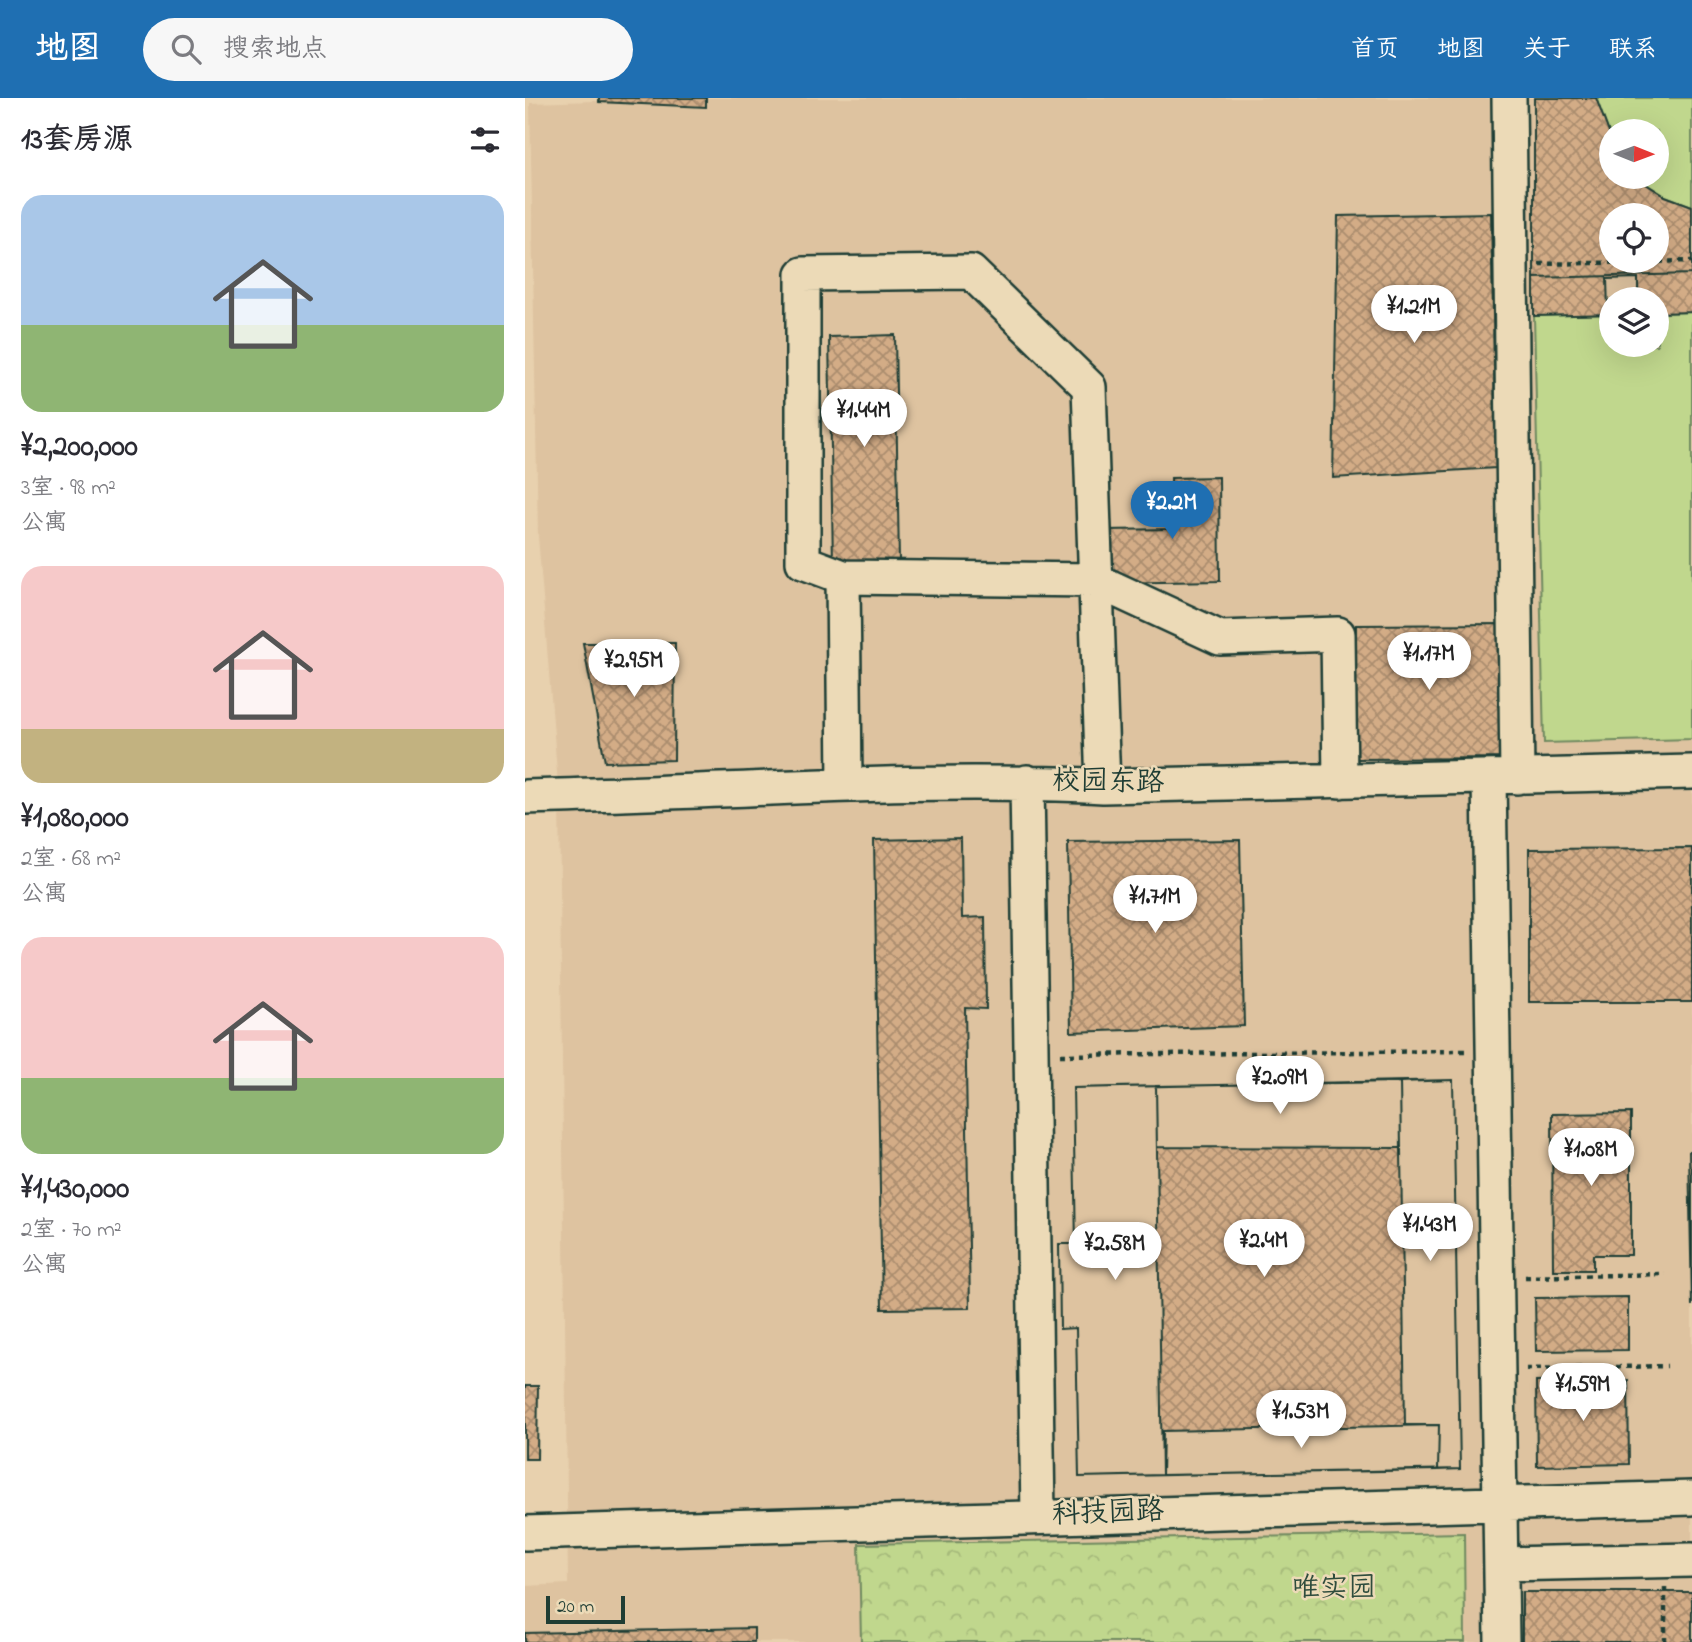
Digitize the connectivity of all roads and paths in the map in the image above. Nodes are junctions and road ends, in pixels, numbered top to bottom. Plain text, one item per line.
1 (1509, 98) edge
2 (1692, 261) edge
3 (1511, 264) junction
4 (842, 577) junction
5 (1095, 580) junction
6 (1692, 772) edge
7 (1503, 777) junction
8 (1027, 782) junction
9 (1340, 782) junction
10 (845, 784) junction
11 (1103, 786) junction
12 (525, 797) edge
13 (1493, 1050) junction
14 (1031, 1055) junction
15 (1665, 1274) dead end
16 (1496, 1278) junction
17 (1667, 1366) dead end
18 (1497, 1369) junction
19 (1692, 1498) edge
20 (1499, 1503) junction
21 (1038, 1516) junction
22 (525, 1533) edge
23 (1678, 1561) edge
24 (1501, 1564) junction
25 (1502, 1642) edge
26 (1665, 1642) edge

1 - 3 street
2 - 3 path
3 - 7 street
4 - 5 street
4 - 5 street
4 - 10 street
5 - 9 street
5 - 11 street
6 - 7 street, 校园东路
7 - 9 street, 校园东路
7 - 13 street
8 - 10 street, 校园东路
8 - 11 street, 校园东路
8 - 14 street
9 - 11 street, 校园东路
10 - 12 street, 校园东路
13 - 14 path
13 - 16 street
14 - 21 street
15 - 16 path
16 - 18 street
17 - 18 path
18 - 20 street
19 - 20 street, 科技园路
20 - 21 street, 科技园路
20 - 24 street
21 - 22 street, 科技园路
23 - 24 street
23 - 26 path
24 - 25 street

